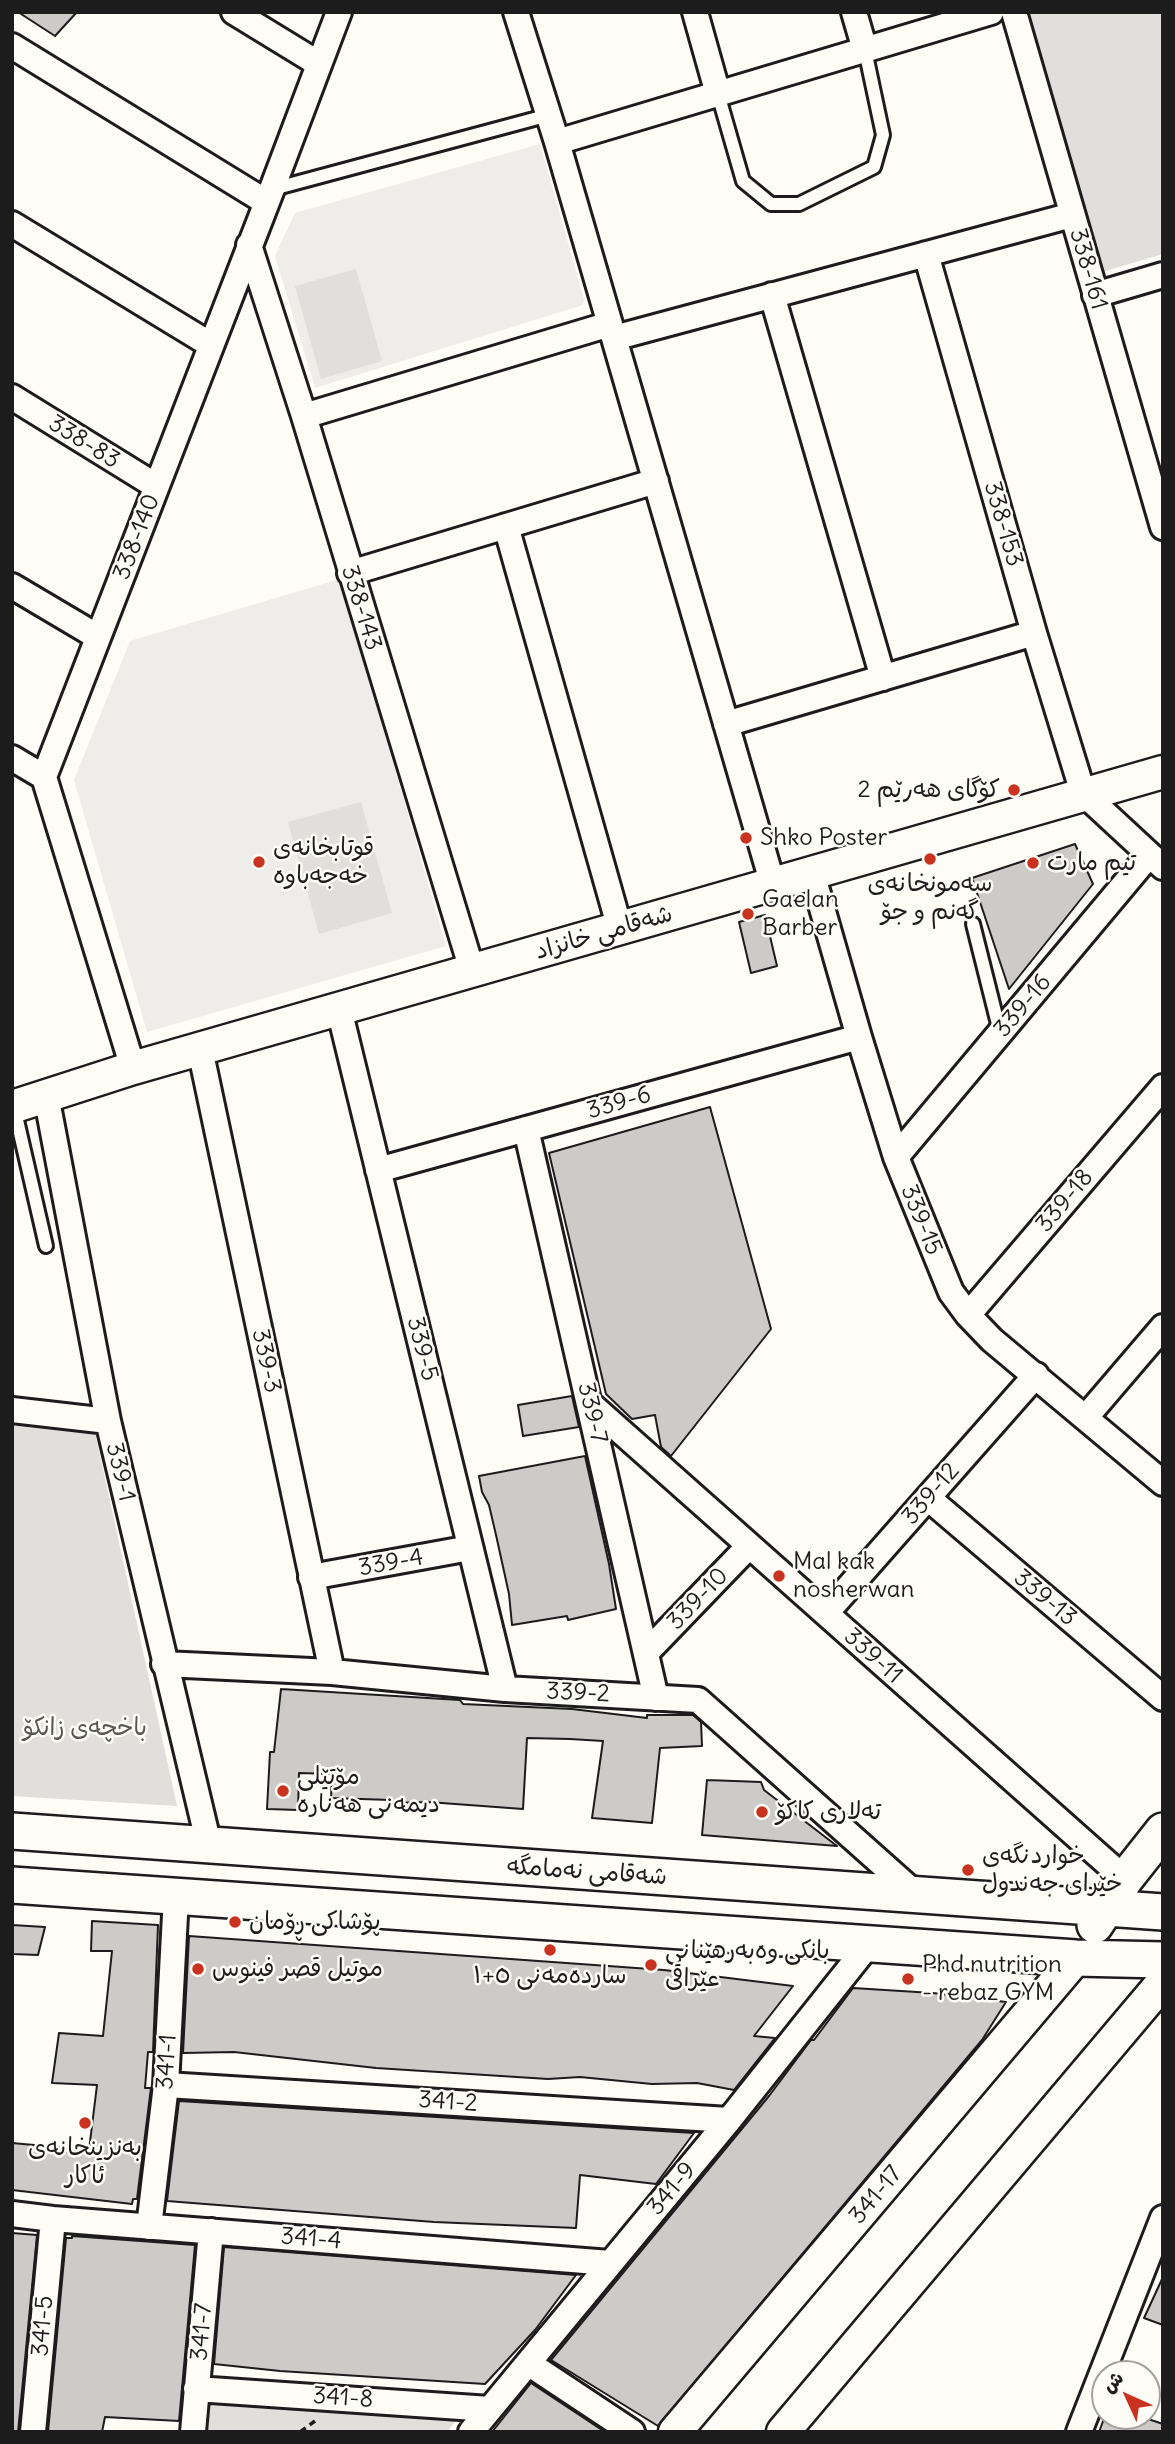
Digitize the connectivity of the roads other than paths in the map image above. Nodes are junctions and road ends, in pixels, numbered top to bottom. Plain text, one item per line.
1 (234, 12) edge
2 (339, 12) edge
3 (516, 12) edge
4 (695, 12) edge
5 (854, 12) edge
6 (990, 12) edge
7 (1014, 12) edge
8 (12, 46) edge
9 (865, 50) junction
10 (318, 64) junction
11 (718, 94) junction
12 (549, 115) junction
13 (558, 142) junction
14 (269, 196) junction
15 (1072, 215) junction
16 (12, 224) edge
17 (249, 245) junction
18 (926, 254) junction
19 (1163, 275) edge
20 (772, 295) junction
21 (1096, 295) junction
22 (612, 331) junction
23 (211, 345) junction
24 (12, 397) edge
25 (304, 416) junction
26 (1152, 445) edge
27 (656, 481) junction
28 (156, 486) junction
29 (506, 526) junction
30 (1163, 527) edge
31 (350, 573) junction
32 (12, 586) edge
33 (1034, 634) junction
34 (98, 637) junction
35 (883, 678) junction
36 (726, 724) junction
37 (12, 758) edge
38 (1163, 772) edge
39 (44, 777) junction
40 (1083, 793) junction
41 (1156, 862) edge
42 (812, 873) junction
43 (773, 885) junction
44 (973, 924) dead end
45 (620, 929) junction
46 (472, 970) junction
47 (339, 1009) junction
48 (1000, 1033) junction
49 (859, 1037) junction
50 (200, 1049) junction
51 (133, 1068) junction
52 (1163, 1087) edge
53 (46, 1095) junction
54 (13, 1106) edge
55 (526, 1129) junction
56 (896, 1157) junction
57 (378, 1170) junction
58 (46, 1246) dead end
59 (968, 1315) junction
60 (1163, 1327) edge
61 (1035, 1375) junction
62 (590, 1404) junction
63 (12, 1409) edge
64 (1086, 1417) junction
65 (108, 1421) junction
66 (1163, 1483) edge
67 (928, 1498) junction
68 (749, 1546) junction
69 (470, 1548) junction
70 (311, 1577) junction
71 (826, 1614) junction
72 (646, 1653) junction
73 (164, 1664) junction
74 (332, 1672) junction
75 (505, 1689) junction
76 (656, 1698) junction
77 (1163, 1698) edge
78 (12, 1831) edge
79 (1163, 1831) edge
80 (209, 1845) junction
81 (1125, 1879) junction
82 (12, 1885) edge
83 (176, 1896) junction
84 (918, 1896) junction
85 (1105, 1909) junction
86 (1163, 1912) edge
87 (869, 1944) junction
88 (1076, 1958) junction
89 (1163, 1960) edge
90 (1163, 1982) edge
91 (166, 2085) junction
92 (729, 2120) junction
93 (12, 2214) edge
94 (1163, 2218) edge
95 (53, 2219) junction
96 (149, 2227) junction
97 (211, 2231) junction
98 (610, 2263) junction
99 (528, 2362) junction
100 (197, 2389) junction
101 (490, 2409) junction
102 (33, 2432) edge
103 (193, 2432) edge
104 (471, 2432) edge
105 (632, 2432) edge
106 (675, 2432) edge
107 (782, 2432) edge
108 (1079, 2432) edge

1 - 10 street
2 - 10 street, 338-140
3 - 12 street
4 - 11 street
5 - 9 street
6 - 9 street
7 - 15 street, 338-161
8 - 14 street
9 - 11 street
9 - 11 lane
10 - 14 street, 338-140
11 - 13 street
12 - 13 street
12 - 14 lane
13 - 22 street
14 - 17 street, 338-140
15 - 18 street
15 - 21 street, 338-161
16 - 23 street
17 - 23 street, 338-140
17 - 25 street, 338-143
18 - 20 street
18 - 33 street, 338-153
19 - 21 street
20 - 22 street
20 - 35 street
21 - 26 street, 338-161
22 - 25 street
22 - 27 street
23 - 28 street, 338-140
24 - 28 street, 338-83
25 - 31 street, 338-143
26 - 30 street, 338-161
27 - 29 street
27 - 36 street
28 - 34 street, 338-140
29 - 31 street
29 - 45 street
31 - 46 street, 338-143
32 - 34 street
33 - 35 street
33 - 40 street, 338-153
34 - 39 street, 338-140
35 - 36 street
36 - 43 street
37 - 39 street
38 - 40 street, شەقامی خانزاد
39 - 51 street
40 - 41 street
40 - 42 street, شەقامی خانزاد
41 - 48 street, 339-16
42 - 43 street, شەقامی خانزاد
42 - 49 street, 339-15
43 - 45 street, شەقامی خانزاد
44 - 48 lane
45 - 46 street, شەقامی خانزاد
46 - 47 street, شەقامی خانزاد
47 - 50 street, شەقامی خانزاد
47 - 57 street, 339-5
48 - 56 street, 339-16
49 - 55 street, 339-6
49 - 56 street, 339-15
50 - 51 street, شەقامی خانزاد
50 - 70 street, 339-3
51 - 53 street, شەقامی خانزاد
52 - 59 street, 339-18
53 - 54 street, شەقامی خانزاد
53 - 65 street, 339-1
54 - 58 lane
55 - 57 street, 339-6
55 - 62 street, 339-7
56 - 59 street, 339-15
57 - 69 street, 339-5
59 - 61 street, 339-15
60 - 64 street
61 - 64 street, 339-15
61 - 67 street, 339-12
62 - 68 street, 339-11
62 - 72 street, 339-7
63 - 65 street
64 - 66 street, 339-15
65 - 73 street, 339-1
67 - 71 street, 339-12
67 - 77 street, 339-13
68 - 71 street, 339-11
68 - 72 street, 339-10
69 - 70 street, 339-4
69 - 75 street, 339-5
70 - 74 street, 339-3
71 - 81 street, 339-11
72 - 76 street, 339-7
73 - 74 street, 339-2
73 - 80 street, 339-1
74 - 75 street, 339-2
75 - 76 street, 339-2
76 - 84 street, 339-2
78 - 80 main road, شەقامی نەمامگە
79 - 81 main road
80 - 84 main road, شەقامی نەمامگە
81 - 85 main road
82 - 83 main road
83 - 87 main road
83 - 91 street, 341-1
84 - 85 main road, شەقامی نەمامگە
85 - 86 main road, شەقامی نەمامگە
85 - 88 main road
87 - 88 main road
87 - 92 street, 341-9
88 - 89 main road
88 - 106 street, 341-17
90 - 107 street
91 - 92 street, 341-2
91 - 96 street, 341-1
92 - 98 street, 341-9
93 - 95 street, 341-4
94 - 108 street
95 - 96 street, 341-4
95 - 102 street, 341-5
96 - 97 street, 341-4
97 - 98 street, 341-4
97 - 100 street, 341-7
98 - 99 street, 341-9
99 - 101 street, 341-9
99 - 105 street
100 - 101 street, 341-8
100 - 103 street, 341-7
101 - 104 street, 341-9

